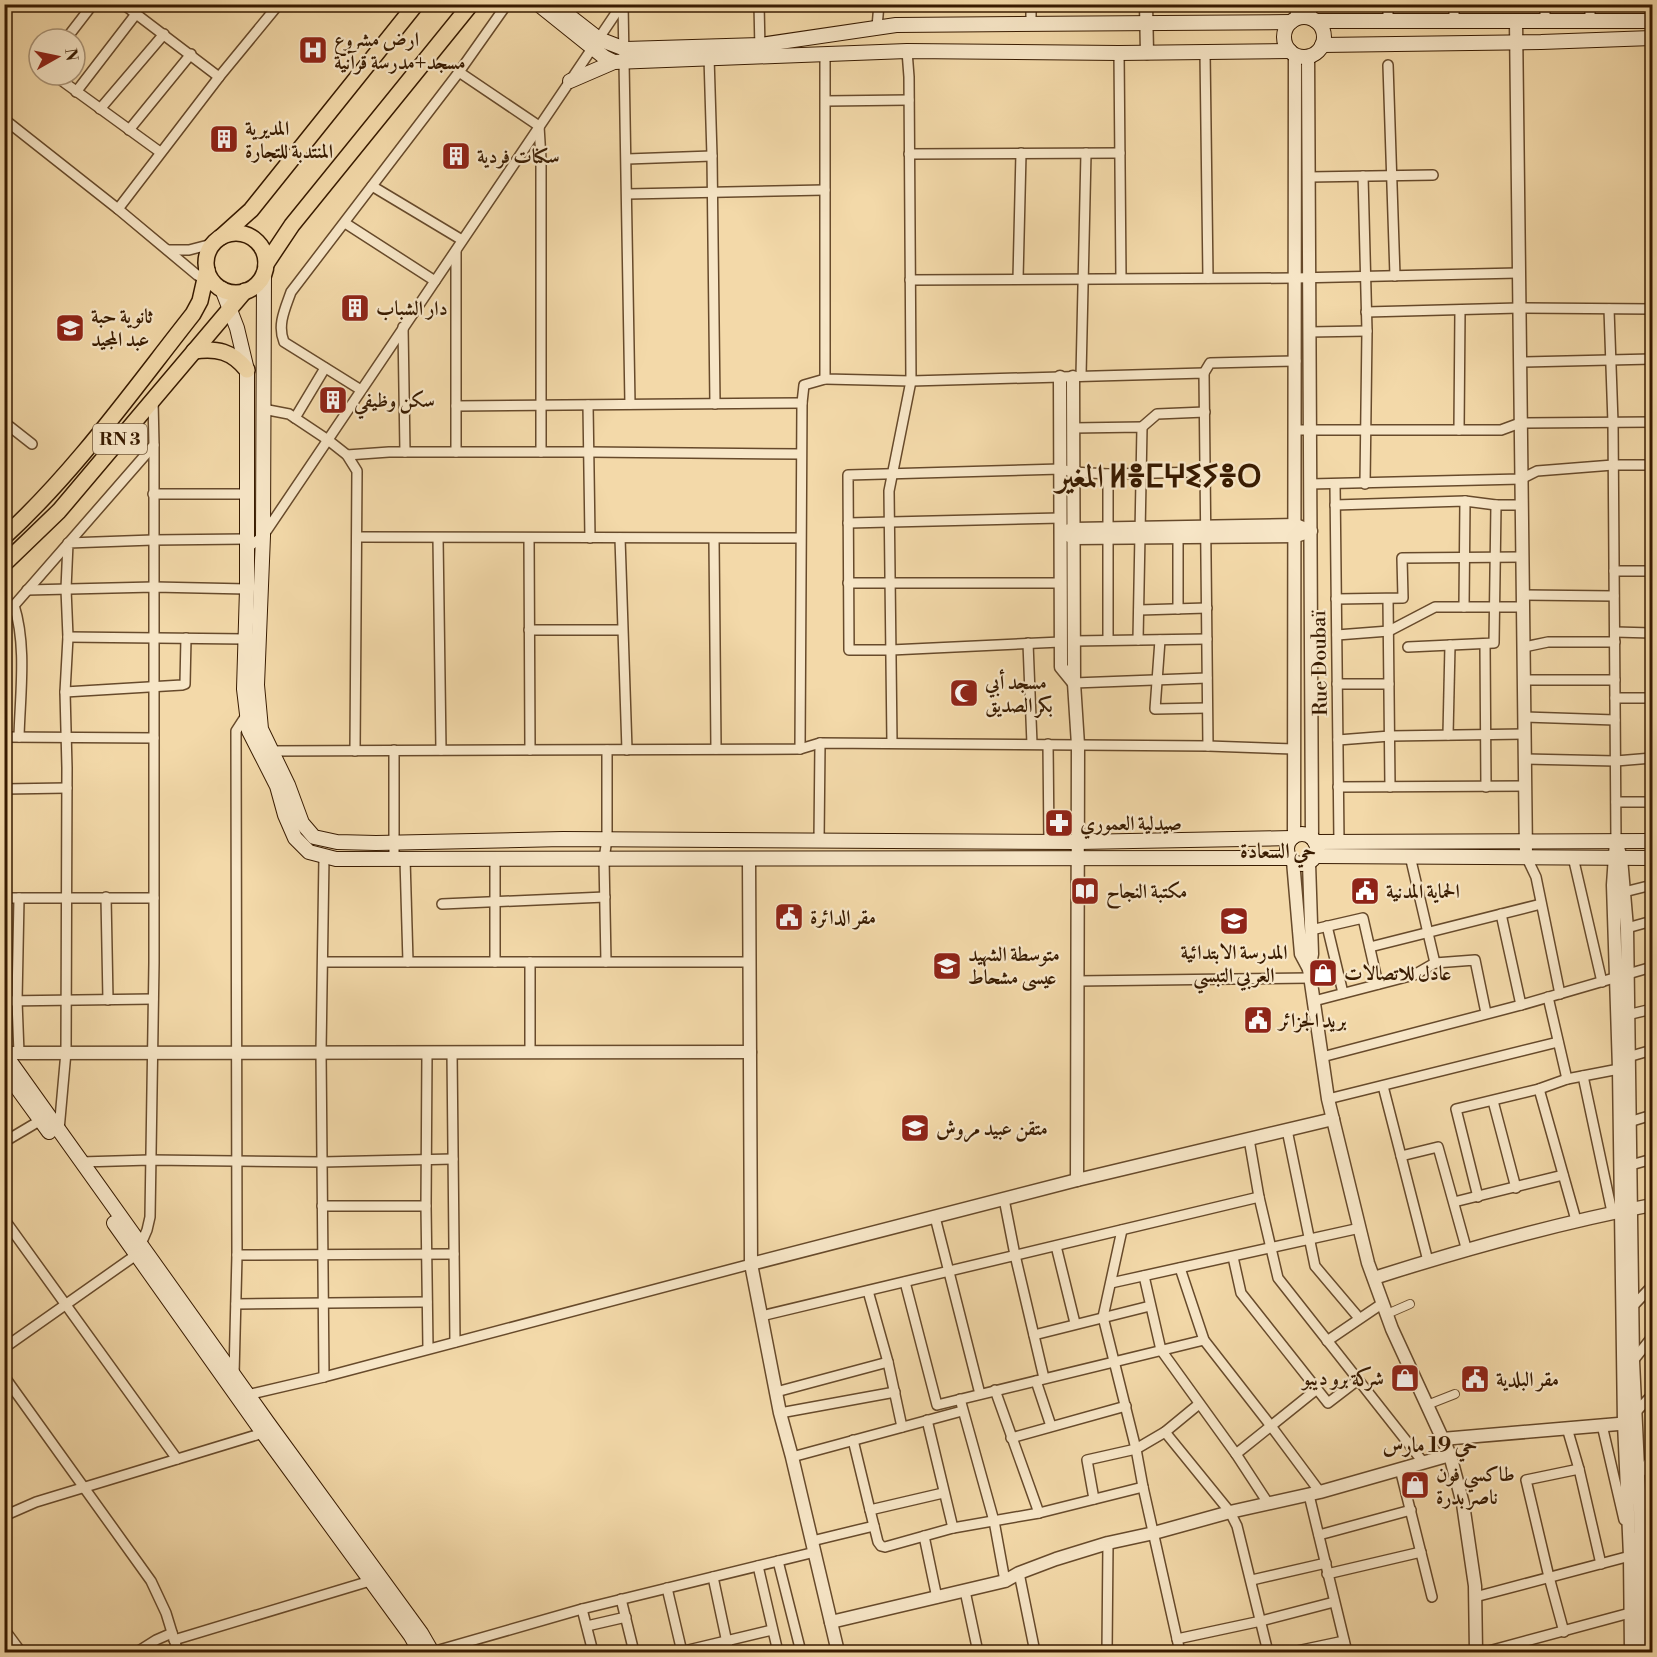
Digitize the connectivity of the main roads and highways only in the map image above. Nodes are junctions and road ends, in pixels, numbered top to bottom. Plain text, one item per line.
1 (416, 4) edge
2 (471, 4) edge
3 (538, 4) edge
4 (554, 4) edge
5 (1304, 15) edge
6 (1653, 21) edge
7 (902, 25) junction
8 (878, 27) junction
9 (1653, 38) edge
10 (596, 43) junction
11 (1322, 45) junction
12 (760, 50) junction
13 (907, 51) junction
14 (879, 52) junction
15 (1298, 54) junction
16 (622, 57) junction
17 (570, 81) road end
18 (217, 241) junction
19 (265, 269) junction
20 (206, 276) junction
21 (221, 289) junction
22 (245, 291) junction
23 (230, 308) junction
24 (194, 351) junction
25 (247, 370) junction
26 (4, 537) edge
27 (4, 564) edge
28 (1293, 837) junction
29 (1653, 841) edge
30 (1313, 850) junction
31 (1653, 858) edge
32 (1292, 860) junction
33 (4, 1053) edge
34 (4, 1070) edge
35 (138, 1250) junction
36 (243, 1396) junction
37 (432, 1652) edge
38 (420, 1653) edge

1 - 18 main road
2 - 19 main road
3 - 10 main road
4 - 10 main road
5 - 6 main road
5 - 7 main road
5 - 11 main road
5 - 15 main road
7 - 8 main road
7 - 13 main road
8 - 12 main road
8 - 14 main road
9 - 11 main road
10 - 16 main road
11 - 15 main road
12 - 14 main road
12 - 16 main road
12 - 16 main road
13 - 14 main road
13 - 15 main road
16 - 17 main road
18 - 19 main road
18 - 20 main road
19 - 22 main road
19 - 28 main road
20 - 21 main road
20 - 26 main road, RN 3
21 - 22 main road
21 - 23 main road
22 - 23 main road, RN 3
23 - 24 main road, RN 3
23 - 25 main road
24 - 25 main road
24 - 27 main road, RN 3
25 - 32 main road
28 - 30 main road
28 - 32 main road
29 - 30 main road
30 - 31 main road
30 - 32 main road
33 - 35 main road
34 - 35 main road
35 - 36 main road
36 - 37 main road
36 - 38 main road

